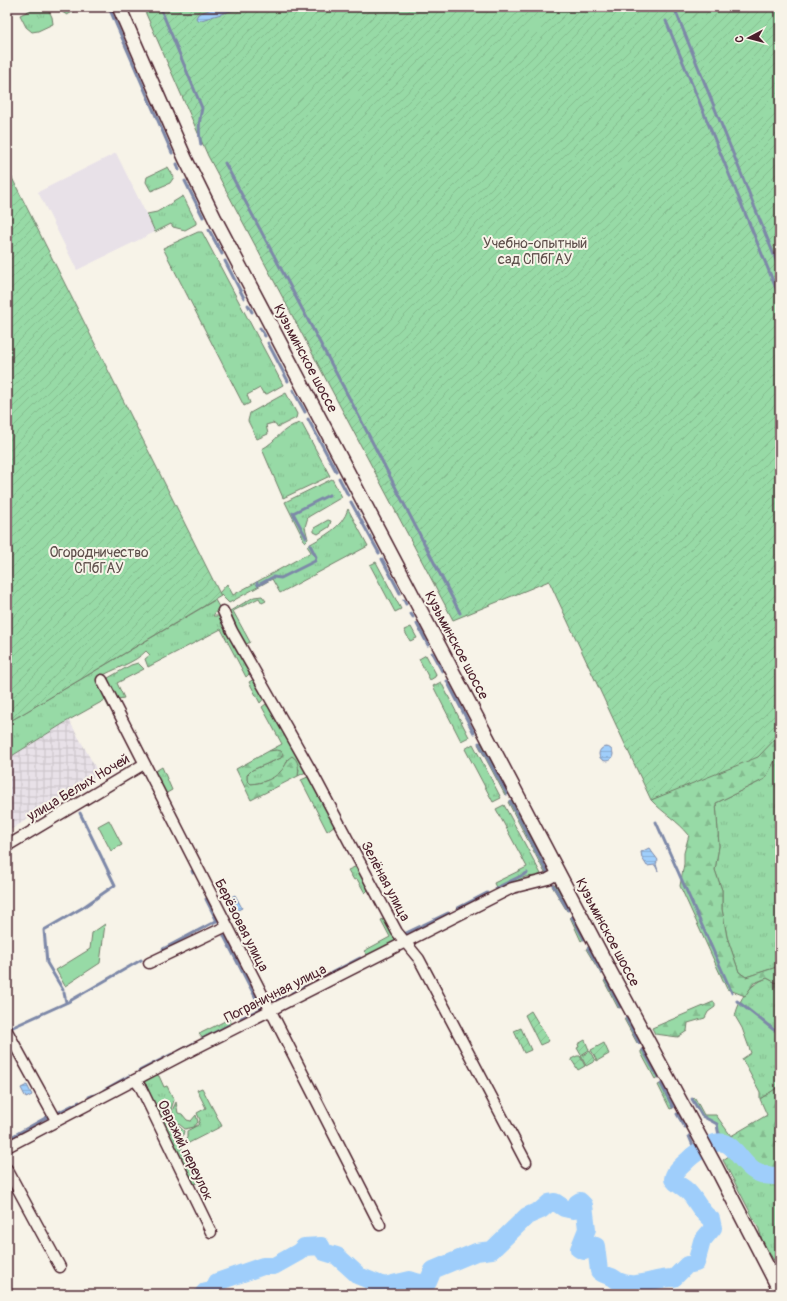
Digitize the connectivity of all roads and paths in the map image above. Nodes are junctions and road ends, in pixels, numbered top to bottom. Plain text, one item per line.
1 (119, 7) edge
2 (223, 611) dead end
3 (102, 680) dead end
4 (144, 764) junction
5 (7, 846) edge
6 (559, 873) junction
7 (227, 926) junction
8 (404, 943) junction
9 (149, 963) dead end
10 (271, 1010) junction
11 (8, 1034) edge
12 (135, 1080) junction
13 (56, 1120) junction
14 (7, 1147) edge
15 (526, 1162) dead end
16 (7, 1169) edge
17 (380, 1225) dead end
18 (211, 1232) dead end
19 (60, 1267) dead end
20 (780, 1291) edge

1 - 6 main road, Кузьминское шоссе
2 - 8 street, Зелёная улица
3 - 4 street, Берёзовая улица
4 - 5 street, улица Белых Ночей
4 - 7 street, Берёзовая улица
6 - 8 street, Пограничная улица
6 - 20 main road, Кузьминское шоссе
7 - 9 street
7 - 10 street, Берёзовая улица
8 - 10 street, Пограничная улица
8 - 15 street, Зелёная улица
10 - 12 street, Пограничная улица
10 - 17 street, Берёзовая улица
11 - 13 street
12 - 13 street, Пограничная улица
12 - 18 street, Овражий переулок
13 - 14 street, Пограничная улица
16 - 19 street

